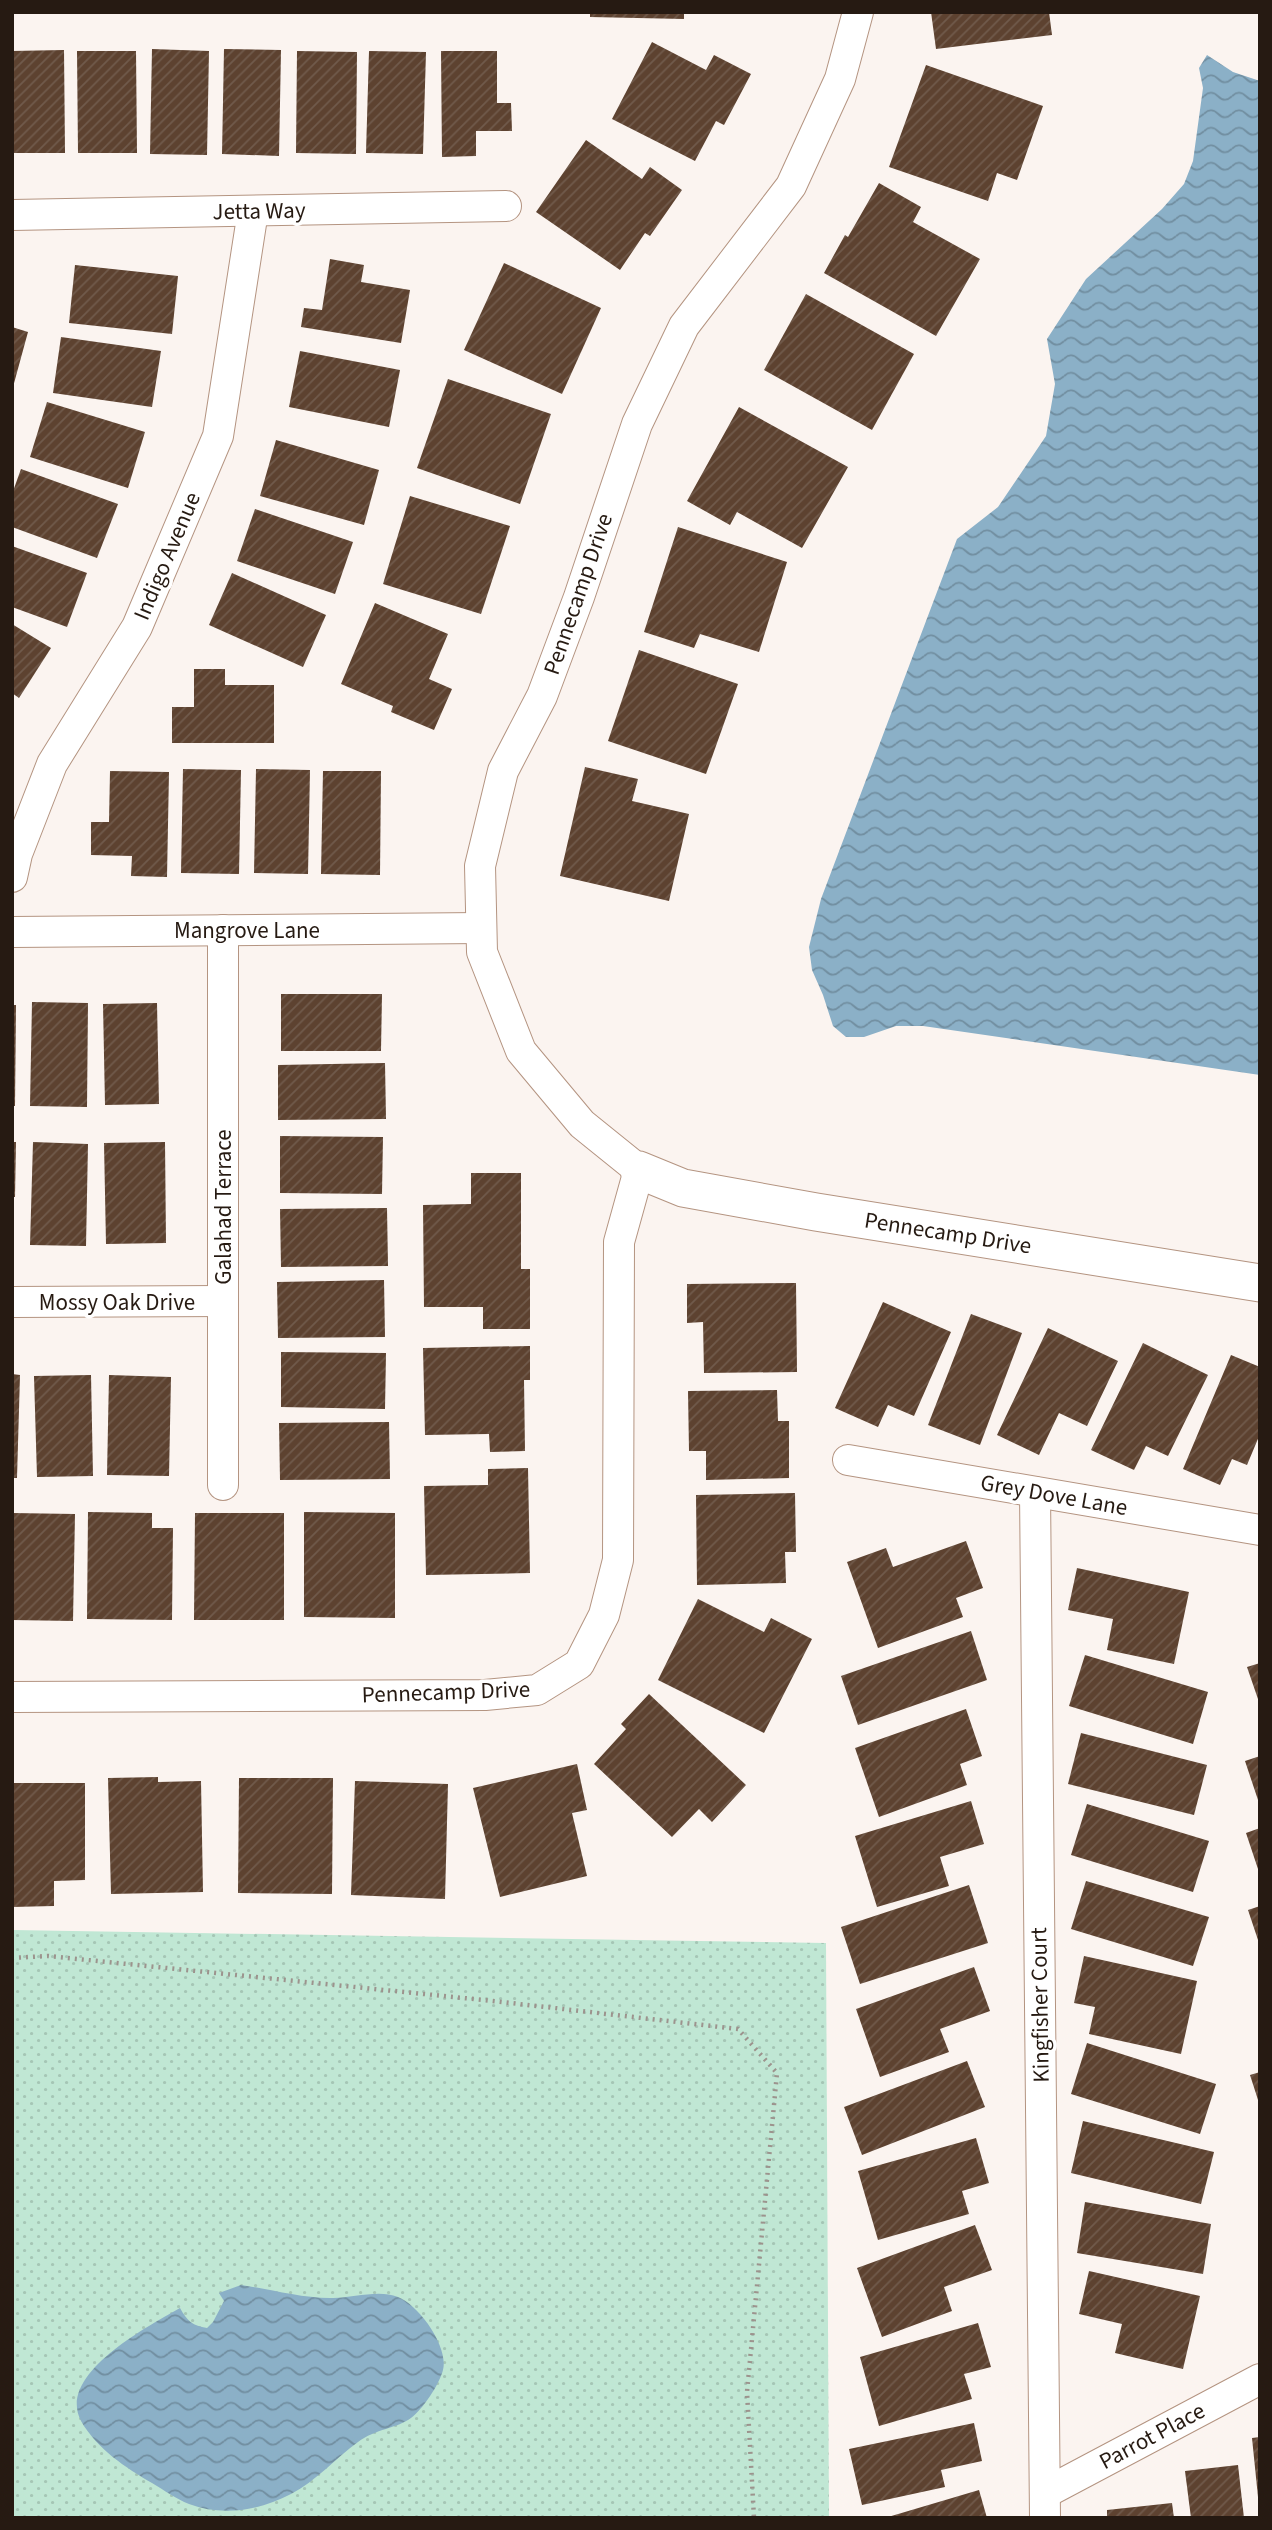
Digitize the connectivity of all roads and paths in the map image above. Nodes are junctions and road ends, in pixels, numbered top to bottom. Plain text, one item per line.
1 (858, 12) edge
2 (506, 206) dead end
3 (253, 211) junction
4 (12, 215) edge
5 (12, 877) edge
6 (481, 928) junction
7 (223, 930) junction
8 (12, 932) edge
9 (639, 1170) junction
10 (1260, 1283) edge
11 (223, 1301) junction
12 (12, 1302) edge
13 (848, 1460) dead end
14 (223, 1485) dead end
15 (1035, 1492) junction
16 (1260, 1530) edge
17 (12, 1697) edge
18 (12, 1958) edge
19 (1260, 2379) edge
20 (1045, 2505) edge
21 (754, 2518) edge

1 - 6 street, Pennecamp Drive
2 - 3 street, Jetta Way
3 - 4 street, Jetta Way
3 - 5 street, Indigo Avenue
6 - 7 street, Mangrove Lane
6 - 9 street, Pennecamp Drive
7 - 8 street, Mangrove Lane
7 - 11 street, Galahad Terrace
9 - 10 street, Pennecamp Drive
9 - 17 street, Pennecamp Drive
11 - 12 street, Mossy Oak Drive
11 - 14 street, Galahad Terrace
13 - 15 street, Grey Dove Lane
15 - 16 street, Grey Dove Lane
15 - 20 street, Kingfisher Court
18 - 21 path
19 - 20 street, Parrot Place

